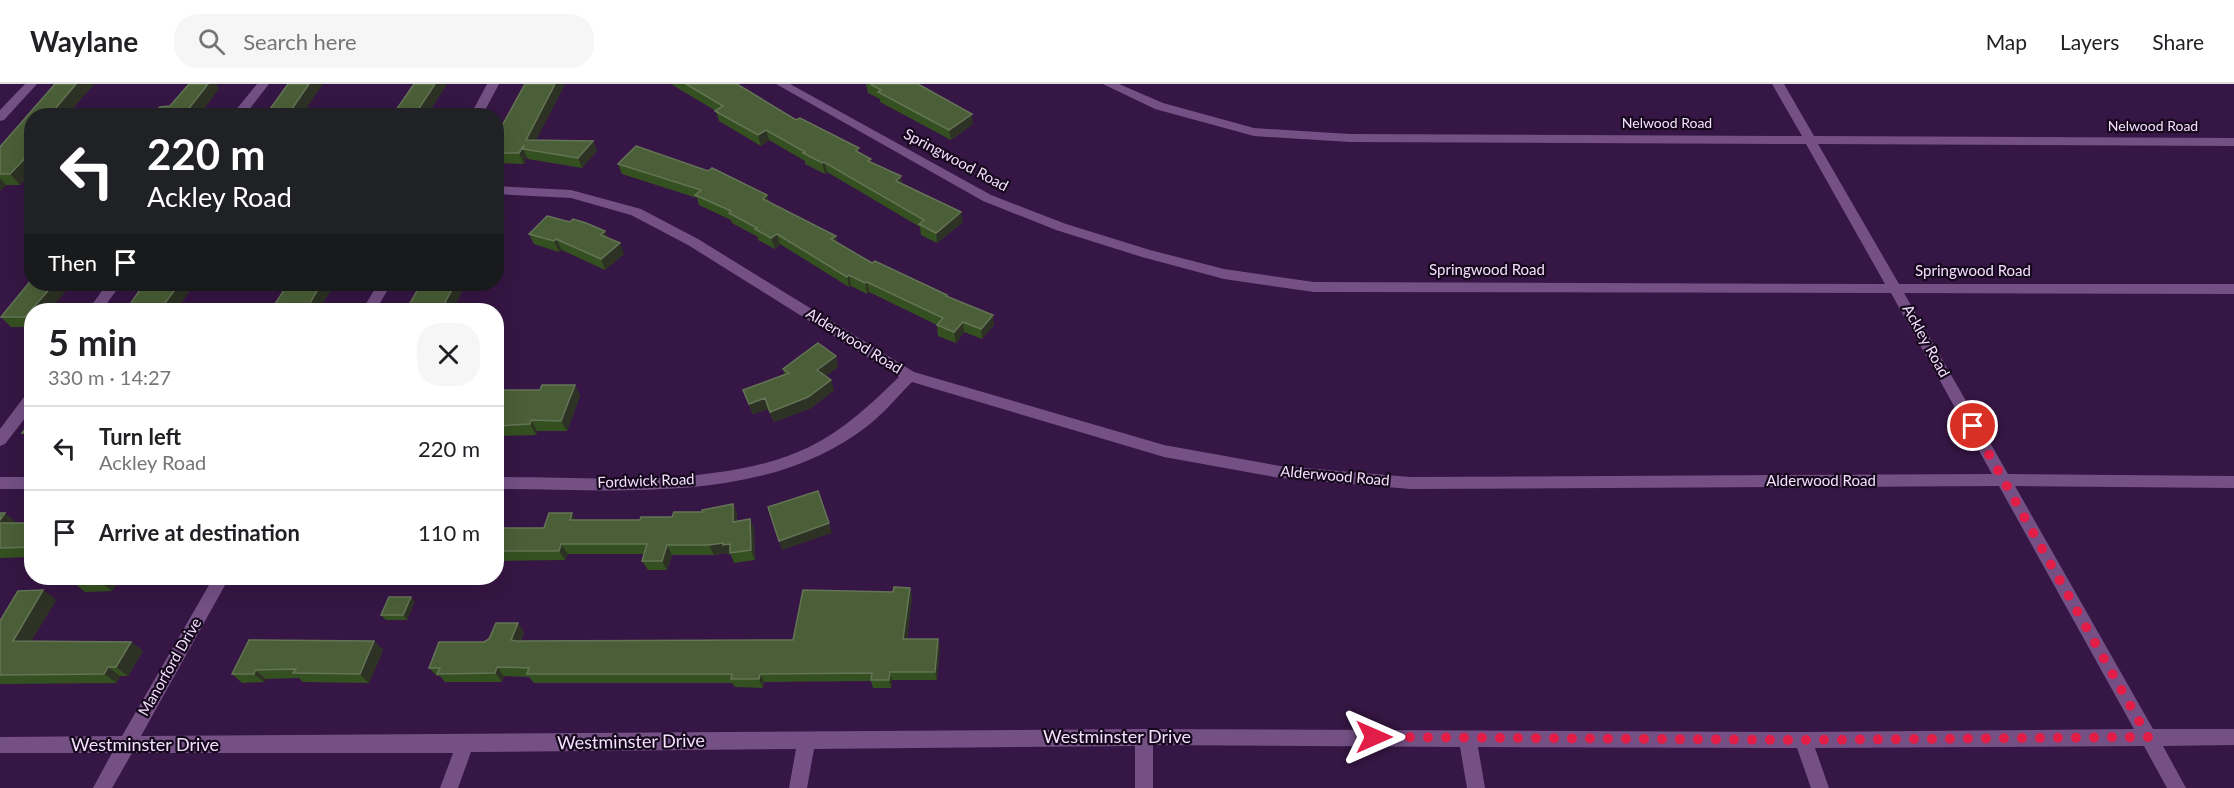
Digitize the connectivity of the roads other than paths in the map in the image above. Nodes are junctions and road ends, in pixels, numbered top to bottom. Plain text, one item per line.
1 (31, 84) edge
2 (263, 84) edge
3 (493, 84) edge
4 (782, 84) edge
5 (1109, 84) edge
6 (1778, 84) edge
7 (244, 108) edge
8 (480, 108) edge
9 (0, 117) edge
10 (1810, 138) junction
11 (2234, 142) edge
12 (504, 190) edge
13 (1895, 287) junction
14 (2234, 290) edge
15 (909, 376) junction
16 (24, 408) edge
17 (0, 440) edge
18 (2004, 480) junction
19 (2234, 482) edge
20 (0, 483) edge
21 (24, 483) edge
22 (504, 483) edge
23 (217, 585) edge
24 (1144, 736) junction
25 (2148, 737) junction
26 (2234, 737) edge
27 (1467, 738) junction
28 (1803, 740) junction
29 (807, 741) junction
30 (465, 744) junction
31 (0, 745) edge
32 (126, 745) junction
33 (102, 788) edge
34 (449, 788) edge
35 (798, 788) edge
36 (1144, 788) edge
37 (1476, 788) edge
38 (1820, 788) edge
39 (2177, 788) edge

1 - 9 street
2 - 7 street
3 - 8 street
4 - 13 street, Springwood Road
5 - 10 street, Nelwood Road
6 - 10 street, Ackley Road
10 - 11 street, Nelwood Road
10 - 13 street, Ackley Road
12 - 15 street, Alderwood Road
13 - 14 street, Springwood Road
13 - 18 street, Ackley Road
15 - 18 street, Alderwood Road
15 - 22 street, Fordwick Road
16 - 17 street
18 - 19 street, Alderwood Road
18 - 25 street, Ackley Road
20 - 21 street
23 - 32 street, Manorford Drive
24 - 27 street, Westminster Drive
24 - 29 street, Westminster Drive
24 - 36 street
25 - 26 street, Westminster Drive
25 - 28 street, Westminster Drive
25 - 39 street, Ackley Road
27 - 28 street, Westminster Drive
27 - 37 street
28 - 38 street
29 - 30 street, Westminster Drive
29 - 35 street
30 - 32 street, Westminster Drive
30 - 34 street
31 - 32 street, Westminster Drive
32 - 33 street, Manorford Drive

